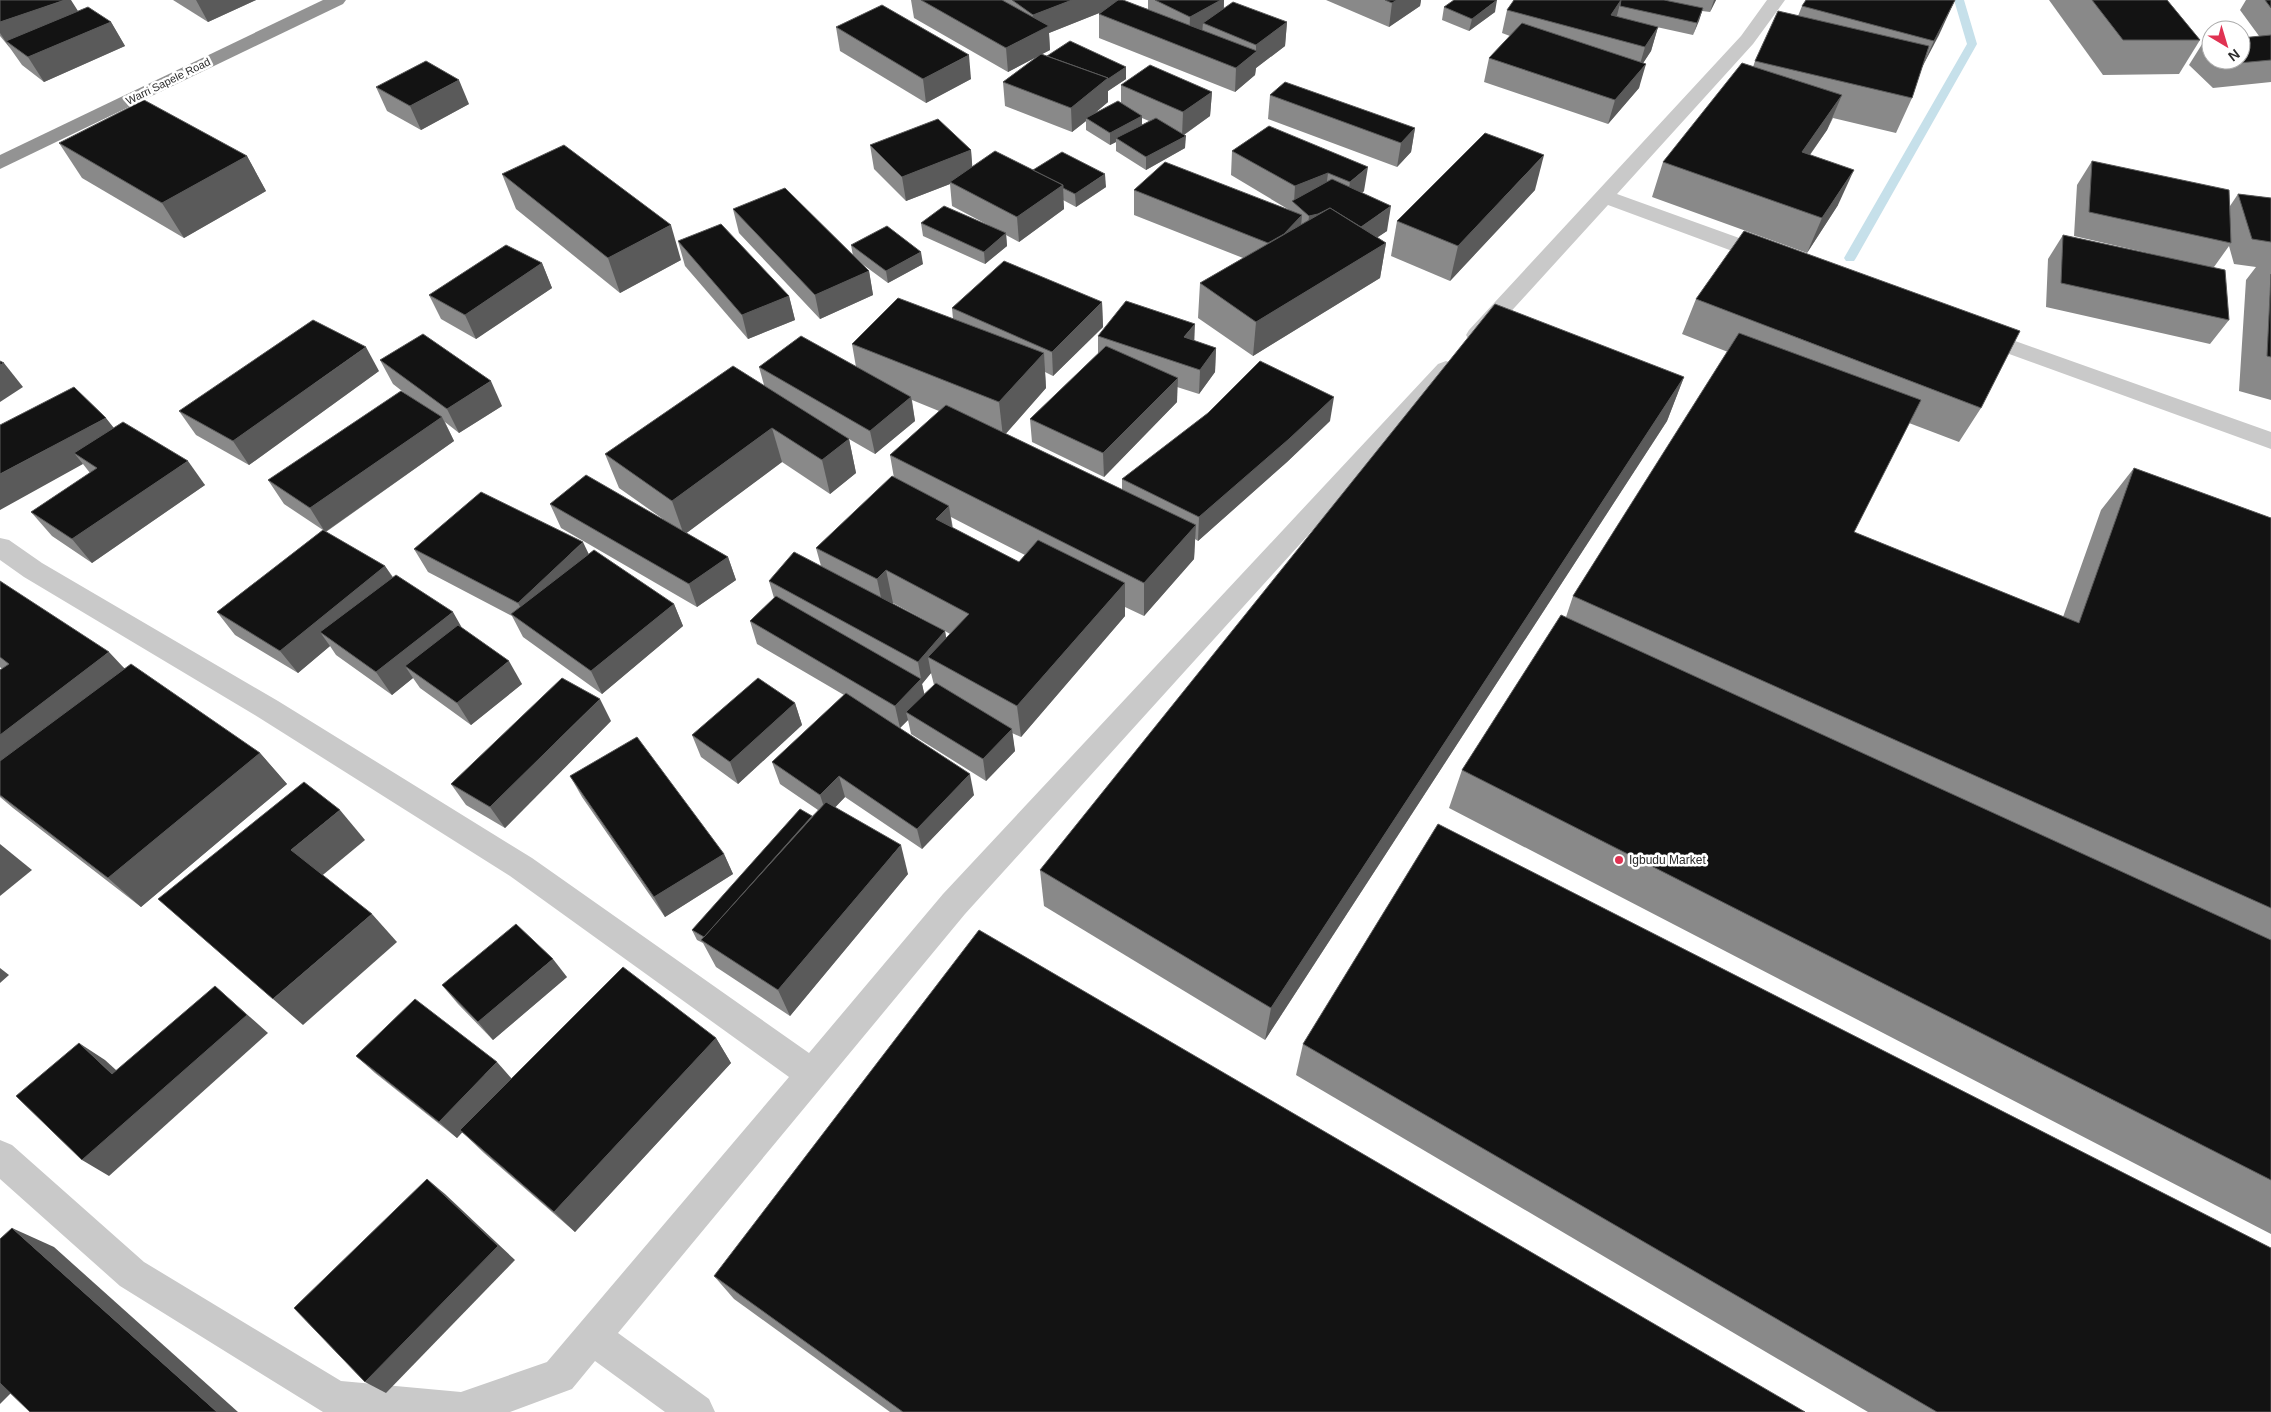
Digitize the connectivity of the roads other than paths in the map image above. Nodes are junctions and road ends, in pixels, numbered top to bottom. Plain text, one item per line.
1 (337, 0) edge
2 (1776, 0) edge
3 (0, 163) edge
4 (1605, 197) junction
5 (1792, 265) edge
6 (1958, 328) edge
7 (2271, 441) edge
8 (0, 547) edge
9 (812, 1074) junction
10 (0, 1157) edge
11 (593, 1338) junction
12 (696, 1412) edge

1 - 3 highway, Warri Sapele Road
2 - 4 street
4 - 5 street
4 - 9 street
6 - 7 street
8 - 9 street
9 - 11 street
10 - 11 street
11 - 12 street

